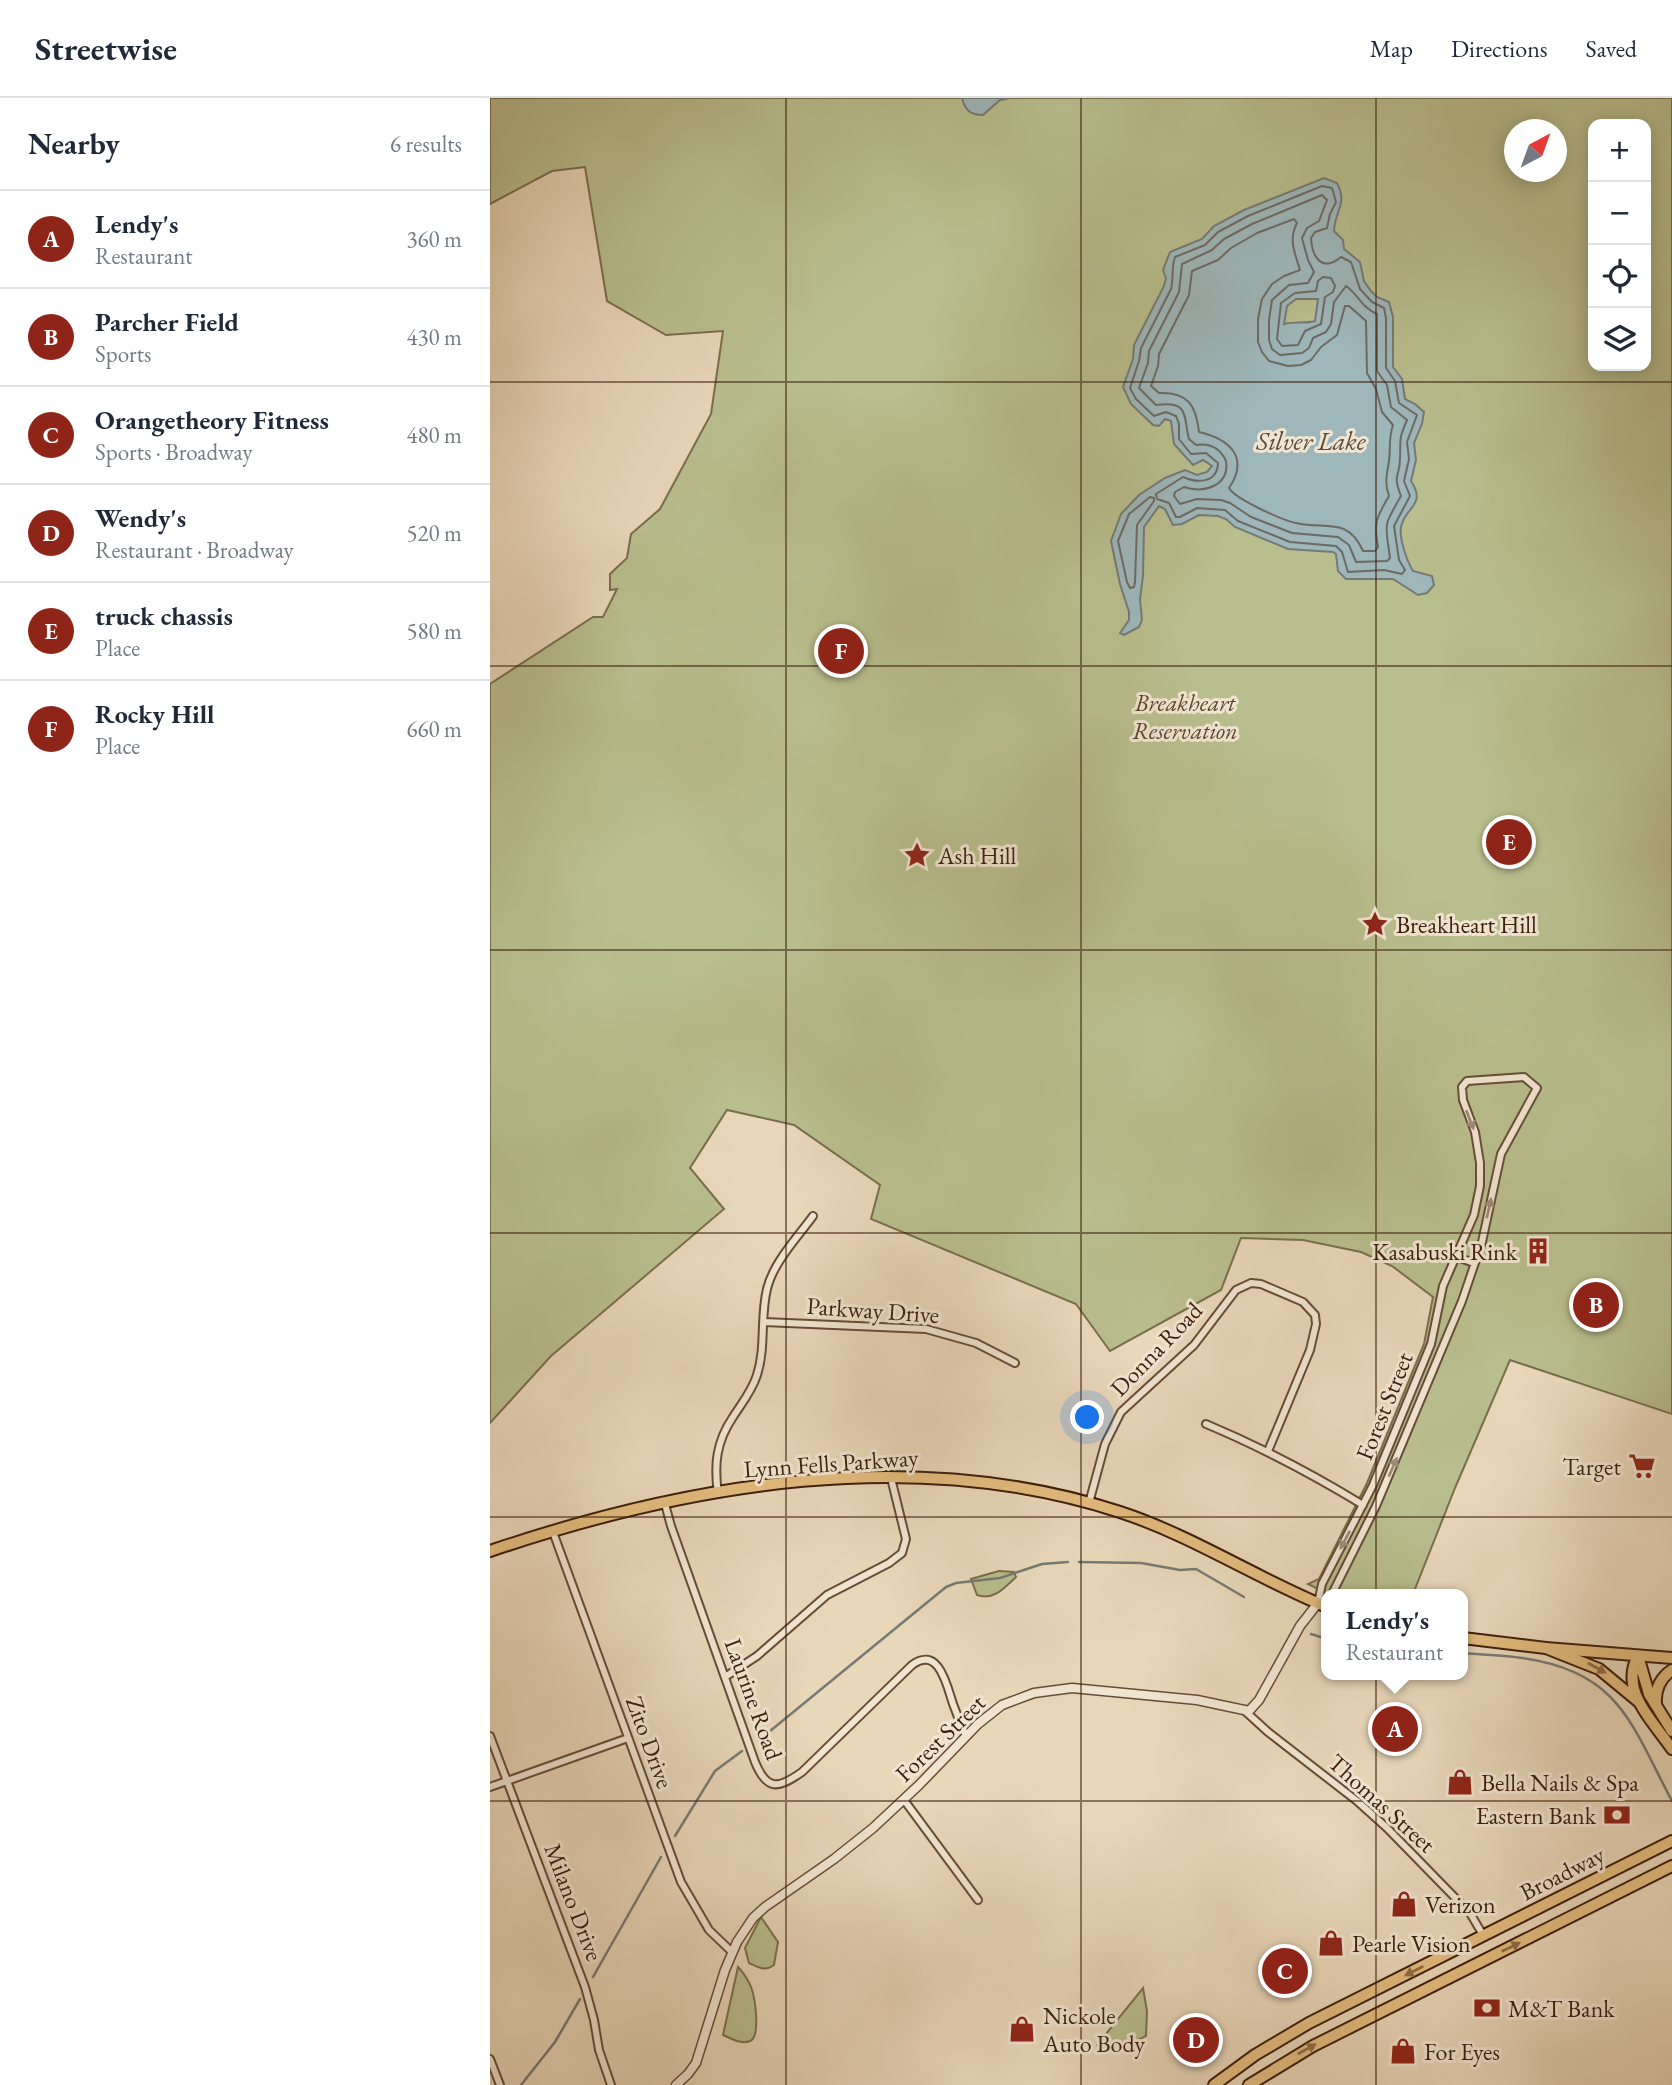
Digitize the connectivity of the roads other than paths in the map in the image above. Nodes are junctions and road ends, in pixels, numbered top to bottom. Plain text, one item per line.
1 (1480, 1175) junction
2 (1495, 1178) junction
3 (813, 1216) dead end
4 (1457, 1257) junction
5 (1474, 1264) junction
6 (764, 1322) junction
7 (1015, 1363) dead end
8 (1206, 1424) dead end
9 (1268, 1451) junction
10 (891, 1476) junction
11 (718, 1494) junction
12 (1089, 1503) junction
13 (665, 1504) junction
14 (1363, 1505) junction
15 (553, 1532) junction
16 (490, 1551) edge
17 (1323, 1589) edge
18 (1335, 1589) edge
19 (1321, 1602) edge
20 (1321, 1606) edge
21 (1468, 1639) edge
22 (1546, 1648) junction
23 (1637, 1656) junction
24 (1672, 1658) edge
25 (1672, 1670) edge
26 (725, 1677) junction
27 (1639, 1702) junction
28 (1658, 1710) junction
29 (1245, 1711) junction
30 (1672, 1731) edge
31 (490, 1736) edge
32 (965, 1736) junction
33 (628, 1738) junction
34 (1672, 1749) edge
35 (507, 1781) junction
36 (490, 1787) edge
37 (904, 1800) junction
38 (1672, 1841) edge
39 (1672, 1866) edge
40 (978, 1900) dead end
41 (1483, 1935) junction
42 (732, 1952) junction
43 (490, 2059) edge
44 (500, 2085) edge
45 (611, 2085) edge
46 (676, 2085) edge
47 (1214, 2085) edge
48 (1250, 2085) edge

1 - 2 street
2 -> 1 street, Forest Street
1 - 4 street, Forest Street
5 -> 2 street, Forest Street
3 - 6 street
4 - 5 street
4 - 14 street, Forest Street
18 -> 5 street, Forest Street
6 - 7 street, Parkway Drive
6 - 11 street
8 - 9 street
9 - 12 street, Donna Road
9 - 14 street
10 - 11 main road, Lynn Fells Parkway
10 - 12 main road, Lynn Fells Parkway
10 - 26 street
11 - 13 main road, Lynn Fells Parkway
12 - 19 main road, Lynn Fells Parkway
13 - 15 main road, Lynn Fells Parkway
13 - 26 street, Laurine Road
14 -> 17 street, Forest Street
15 - 16 main road, Lynn Fells Parkway
15 - 33 street, Zito Drive
20 - 29 street, Forest Street
21 - 22 main road
22 - 23 main road
22 -> 27 main road
23 - 24 main road
23 - 27 main road
23 - 28 main road
25 - 28 main road
26 - 32 street, Laurine Road
27 - 34 main road
28 - 30 main road
29 - 32 street, Forest Street
29 - 41 street, Thomas Street
31 - 35 street, Milano Drive
32 - 37 street, Forest Street
33 - 35 street
33 - 42 street, Zito Drive
35 - 36 street
35 - 45 street, Milano Drive
37 - 40 street
37 - 42 street, Forest Street
38 - 41 main road, Broadway
48 -> 39 main road, Broadway
41 -> 47 main road, Broadway
42 - 46 street, Forest Street
43 - 44 street

